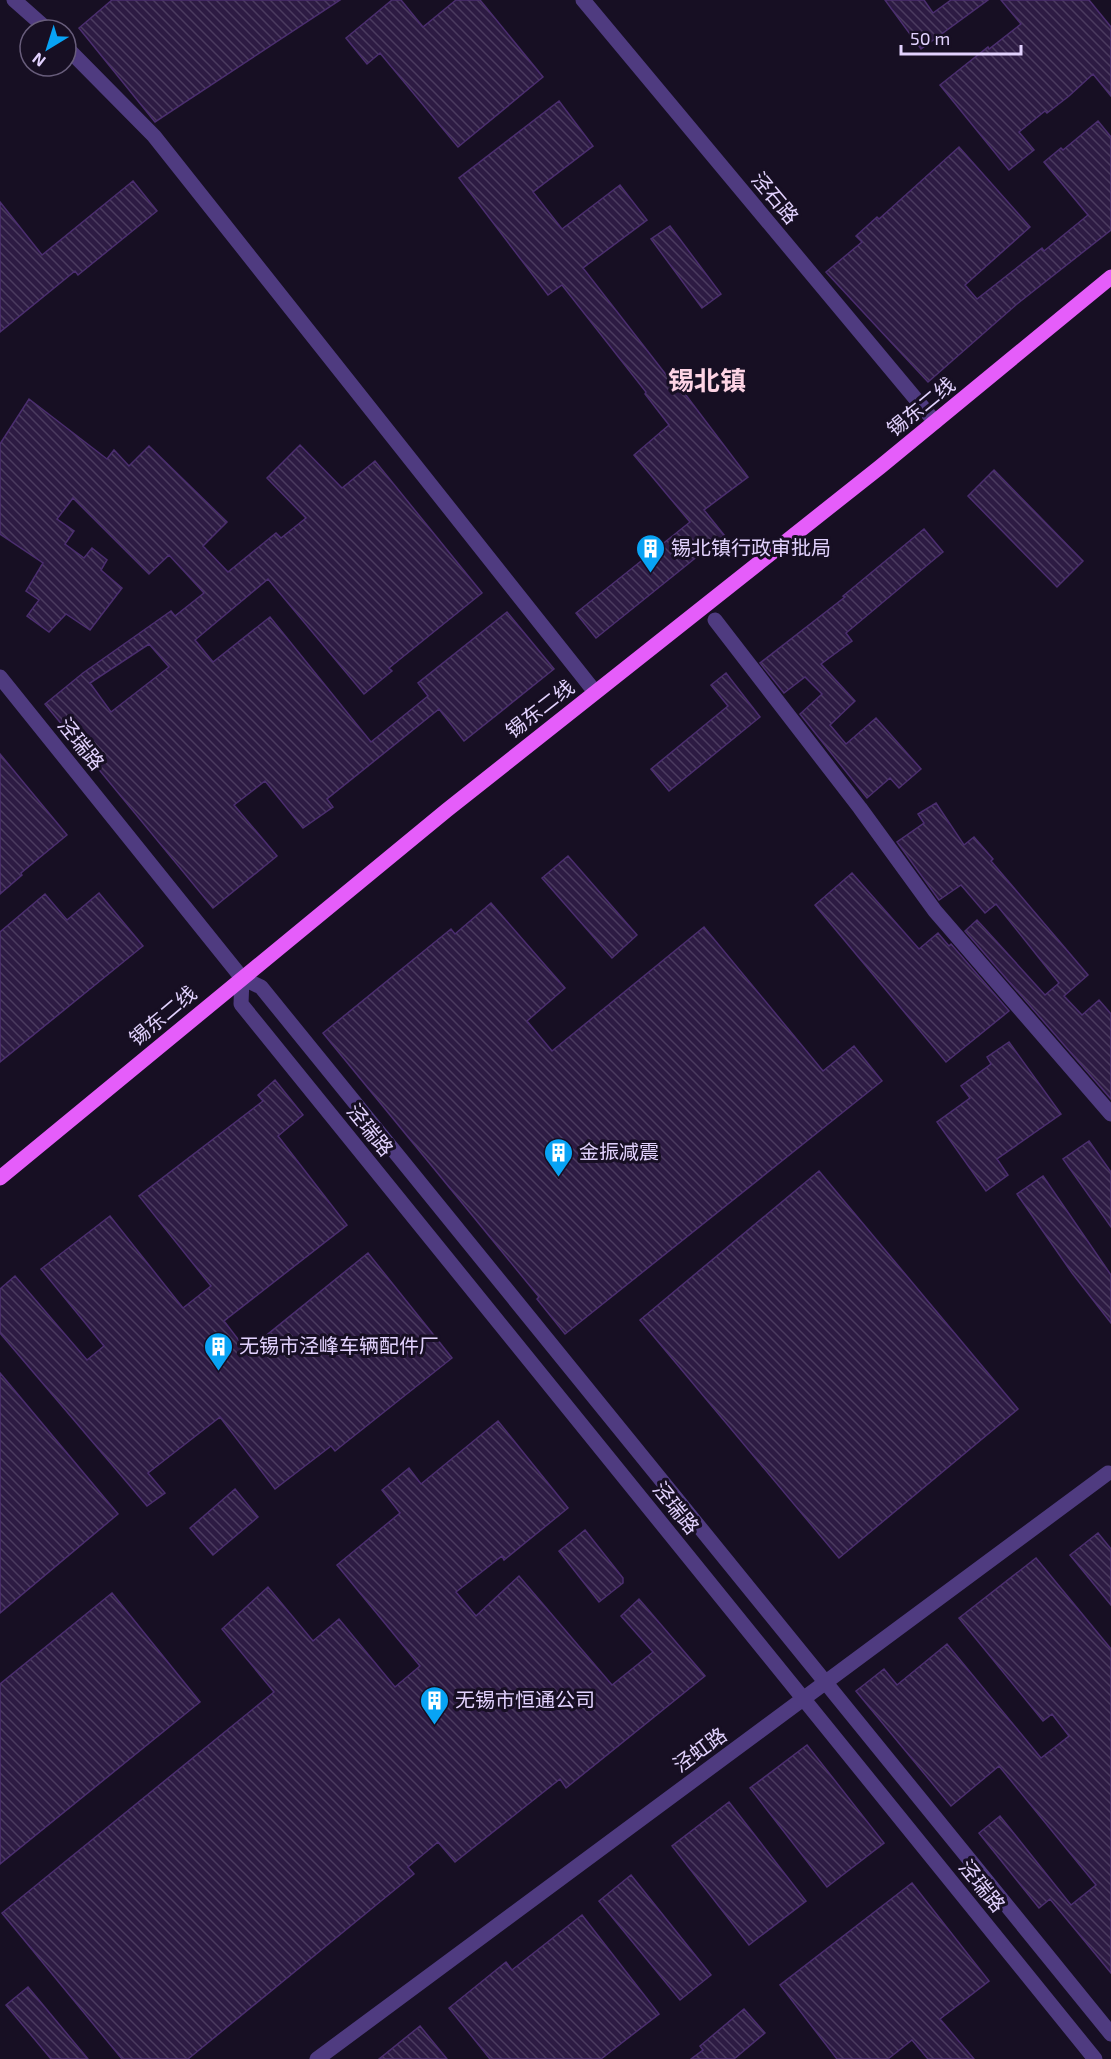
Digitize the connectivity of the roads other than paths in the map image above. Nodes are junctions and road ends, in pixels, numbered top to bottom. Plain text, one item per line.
1 (14, 0) edge
2 (583, 0) edge
3 (34, 18) edge
4 (78, 58) edge
5 (1111, 277) edge
6 (935, 422) junction
7 (715, 620) dead end
8 (0, 677) edge
9 (595, 692) junction
10 (242, 978) junction
11 (1111, 1114) edge
12 (0, 1178) edge
13 (1108, 1473) dead end
14 (826, 1683) junction
15 (804, 1700) junction
16 (1111, 2034) edge
17 (317, 2059) edge
18 (1095, 2059) edge

1 - 3 street
2 - 6 street, 泾石路
4 - 9 street
5 - 6 main road, 锡东二线
6 - 9 main road, 锡东二线
7 - 11 street
8 - 10 street, 泾瑞路
9 - 10 main road, 锡东二线
10 - 12 main road, 锡东二线
10 - 14 street, 泾瑞路
10 - 15 street, 泾瑞路
13 - 14 street, 泾虹路
14 - 15 street, 泾虹路
14 - 16 street, 泾瑞路
15 - 17 street, 泾虹路
15 - 18 street, 泾瑞路

